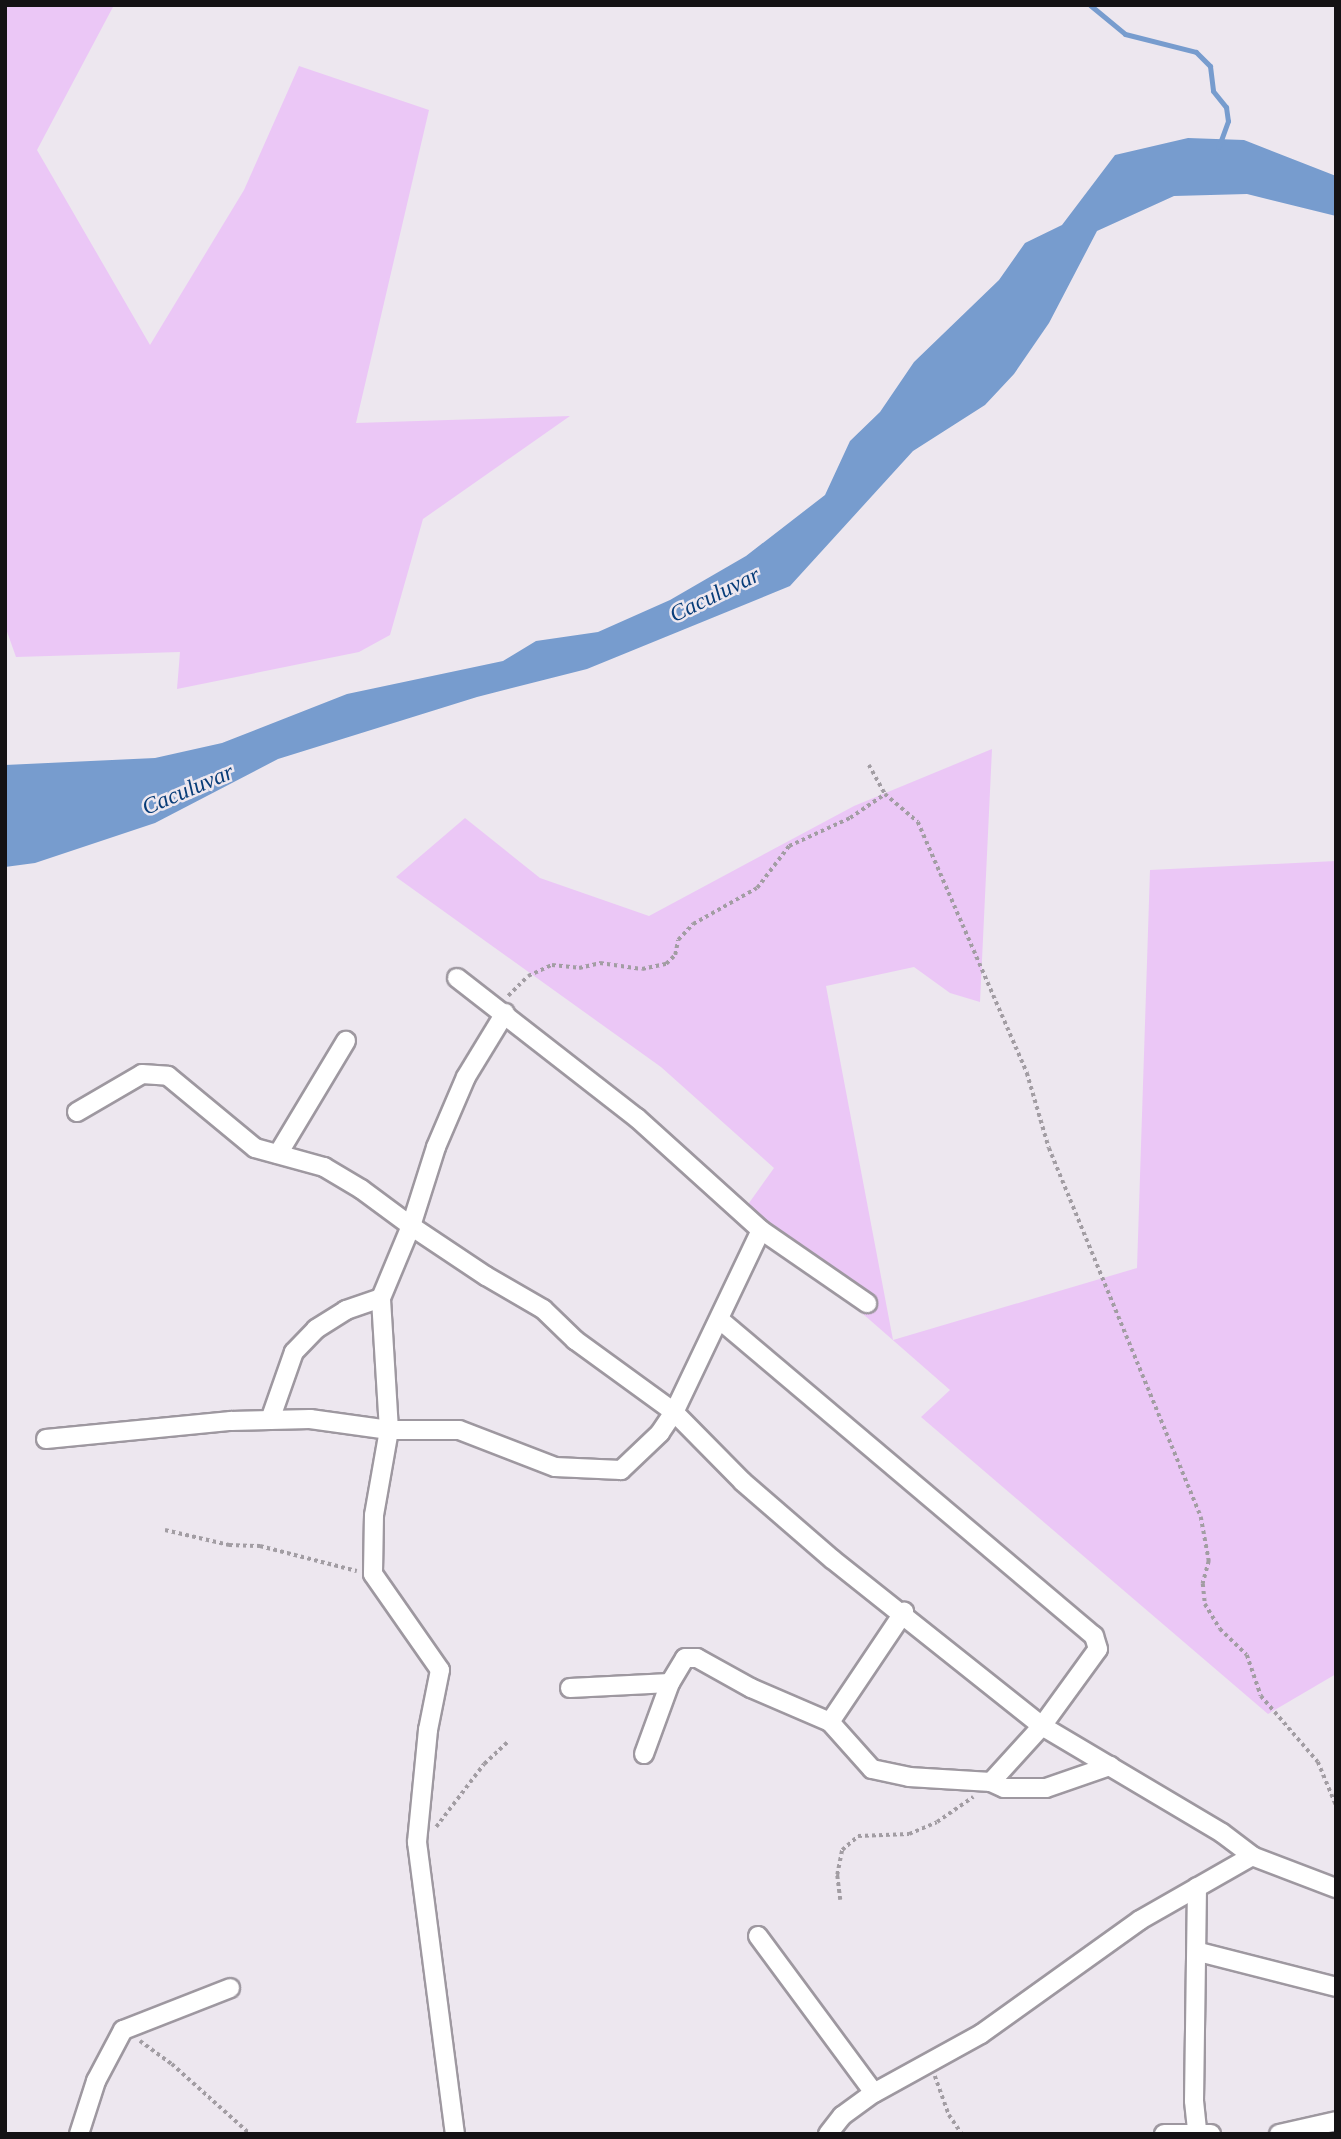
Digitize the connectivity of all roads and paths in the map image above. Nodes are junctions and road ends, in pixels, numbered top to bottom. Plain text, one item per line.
1 (869, 765) dead end
2 (885, 794) junction
3 (457, 978) dead end
4 (502, 1011) junction
5 (346, 1041) dead end
6 (77, 1112) dead end
7 (278, 1154) junction
8 (411, 1227) junction
9 (761, 1230) junction
10 (381, 1298) junction
11 (867, 1303) dead end
12 (720, 1320) junction
13 (674, 1412) junction
14 (270, 1420) junction
15 (389, 1430) junction
16 (46, 1439) dead end
17 (165, 1530) dead end
18 (373, 1574) junction
19 (904, 1612) junction
20 (670, 1683) junction
21 (570, 1688) dead end
22 (830, 1722) junction
23 (1042, 1727) junction
24 (509, 1741) dead end
25 (644, 1754) dead end
26 (1110, 1766) junction
27 (991, 1782) junction
28 (1336, 1805) edge
29 (417, 1842) junction
30 (1252, 1856) junction
31 (1197, 1887) junction
32 (1336, 1888) edge
33 (841, 1900) dead end
34 (758, 1937) dead end
35 (1199, 1952) junction
36 (1336, 1987) edge
37 (230, 1988) dead end
38 (123, 2030) junction
39 (930, 2063) junction
40 (874, 2093) junction
41 (1336, 2121) edge
42 (1204, 2133) edge
43 (79, 2134) edge
44 (250, 2134) edge
45 (455, 2134) edge
46 (828, 2134) edge
47 (962, 2134) edge
48 (1164, 2134) edge
49 (1279, 2134) edge

1 - 2 path
2 - 4 path
2 - 28 path
3 - 4 street
4 - 8 street
4 - 9 street
5 - 7 street
6 - 7 street
7 - 8 street
8 - 10 street
8 - 13 street
9 - 11 street
9 - 12 street
10 - 14 street
10 - 15 street
12 - 13 street
12 - 23 street
13 - 15 street
13 - 19 street
14 - 15 street
14 - 16 street
15 - 18 street
17 - 18 path
18 - 29 street
19 - 22 street
19 - 23 street
20 - 21 street
20 - 22 street
20 - 25 street
22 - 27 street
23 - 26 street
23 - 27 street
24 - 29 path
26 - 27 street
26 - 30 street
27 - 33 path
29 - 45 street
30 - 31 street
30 - 32 street
31 - 35 street
31 - 39 street
34 - 40 street
35 - 36 street
35 - 42 street
37 - 38 street
38 - 43 street
38 - 44 path
39 - 40 street
39 - 47 path
40 - 46 street
41 - 49 street
42 - 48 street

